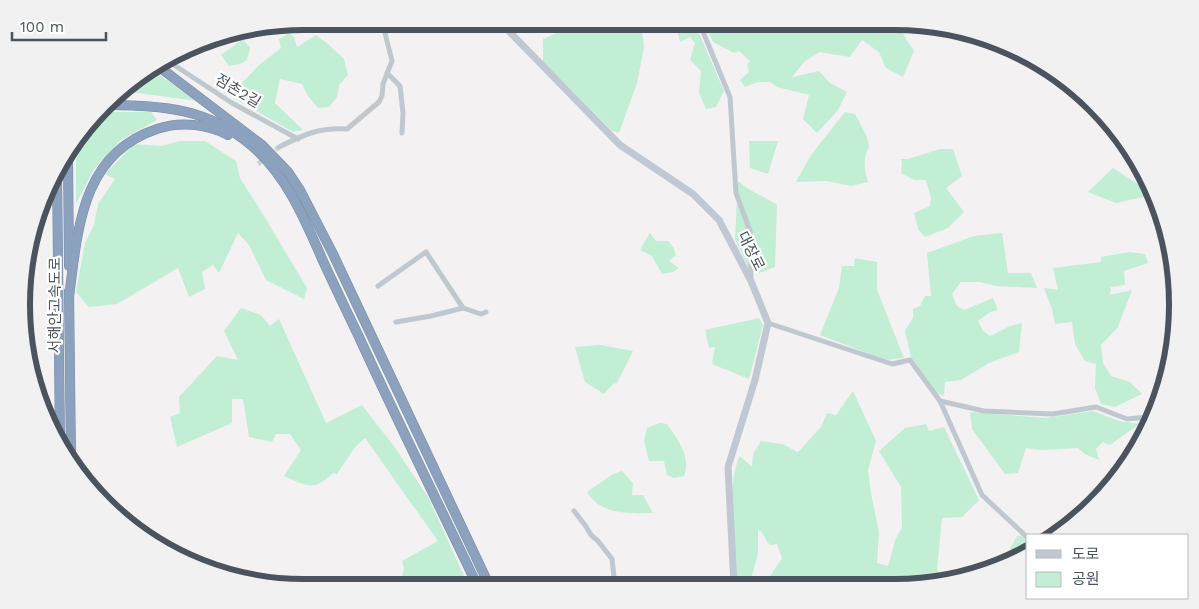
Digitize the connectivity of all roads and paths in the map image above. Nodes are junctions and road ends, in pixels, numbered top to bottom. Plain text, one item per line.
1 (384, 30) edge
2 (507, 30) edge
3 (702, 30) edge
4 (172, 64) edge
5 (163, 70) edge
6 (387, 73) junction
7 (122, 99) edge
8 (116, 105) edge
9 (402, 133) dead end
10 (248, 134) junction
11 (298, 139) junction
12 (279, 147) tunnel mouth
13 (267, 162) junction
14 (68, 165) edge
15 (57, 185) edge
16 (751, 281) junction
17 (378, 286) dead end
18 (69, 297) junction
19 (463, 308) junction
20 (486, 312) dead end
21 (396, 322) dead end
22 (768, 323) junction
23 (940, 401) junction
24 (1145, 417) edge
25 (60, 429) edge
26 (71, 448) edge
27 (574, 511) dead end
28 (1026, 536) edge
29 (474, 579) edge
30 (486, 579) edge
31 (614, 579) edge
32 (734, 579) edge

1 - 6 street
2 - 16 street, 대장로
3 - 16 street
4 - 11 street, 점촌2길
5 - 10 highway
6 - 9 street
6 - 11 street
7 - 10 highway
8 - 13 highway
10 - 30 highway
11 - 12 street
13 - 18 highway
13 - 29 highway
14 - 18 highway, 서해안고속도로
15 - 25 highway, 서해안고속도로
16 - 22 street, 대장로
17 - 19 street
18 - 26 highway, 서해안고속도로
19 - 20 street
19 - 21 street
22 - 23 street
22 - 32 street
23 - 24 street
23 - 28 street
27 - 31 street

